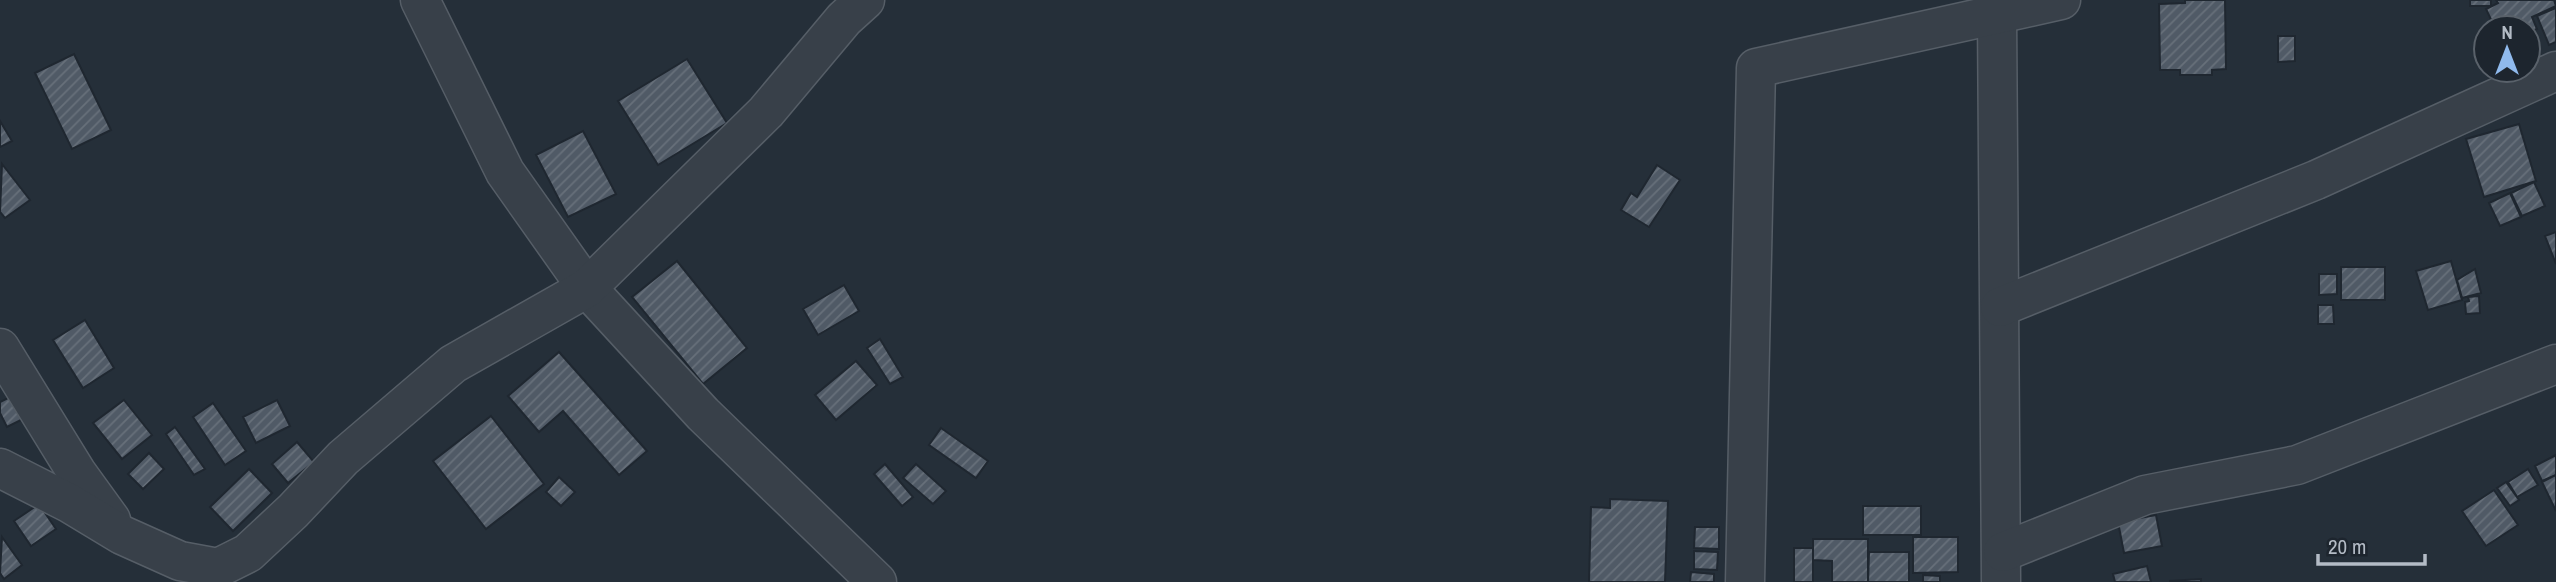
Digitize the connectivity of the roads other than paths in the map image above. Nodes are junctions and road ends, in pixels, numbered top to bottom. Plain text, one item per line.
1 (420, 0) edge
2 (865, 0) edge
3 (2061, 0) edge
4 (1997, 14) junction
5 (2556, 71) edge
6 (587, 288) junction
7 (2000, 307) junction
8 (0, 348) edge
9 (2556, 364) edge
10 (0, 468) edge
11 (122, 535) junction
12 (2002, 567) edge
13 (877, 582) edge
14 (1745, 582) edge

1 - 6 street
2 - 6 street
3 - 4 street
4 - 7 street
4 - 14 street
5 - 7 street
6 - 11 street
6 - 13 street
7 - 12 street
8 - 11 street
9 - 12 street
10 - 11 street

